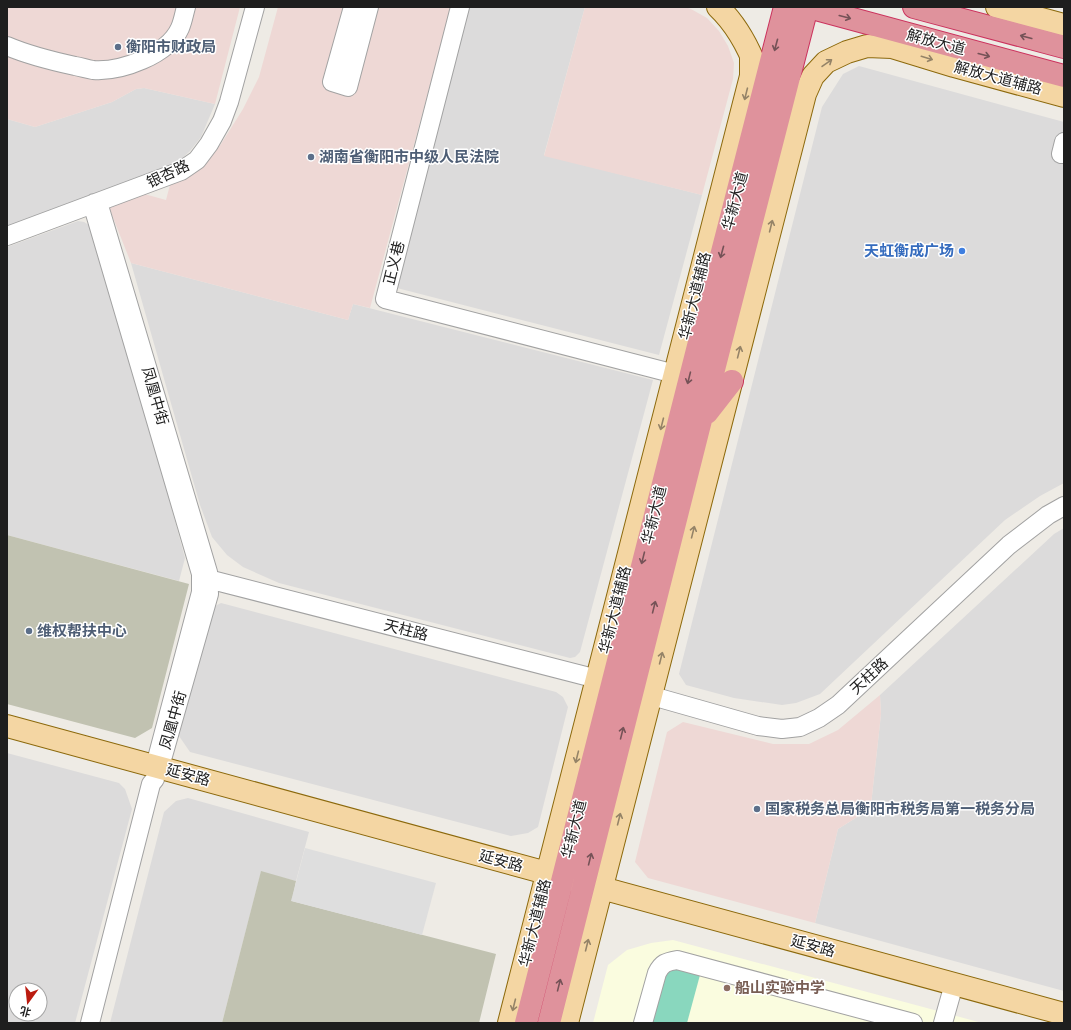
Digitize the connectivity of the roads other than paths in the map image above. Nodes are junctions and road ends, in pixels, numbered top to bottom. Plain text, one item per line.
1 (186, 7) edge
2 (255, 7) edge
3 (353, 7) edge
4 (369, 7) edge
5 (460, 7) edge
6 (718, 7) edge
7 (785, 7) edge
8 (807, 7) edge
9 (914, 7) edge
10 (997, 7) edge
11 (872, 24) junction
12 (1064, 26) edge
13 (922, 38) junction
14 (7, 46) edge
15 (892, 47) junction
16 (1064, 47) edge
17 (752, 56) junction
18 (1064, 76) edge
19 (764, 88) junction
20 (1064, 96) edge
21 (1064, 142) edge
22 (1064, 154) edge
23 (94, 203) junction
24 (7, 236) edge
25 (705, 285) junction
26 (675, 374) junction
27 (732, 381) junction
28 (701, 420) junction
29 (1064, 506) edge
30 (204, 579) junction
31 (604, 681) junction
32 (642, 693) junction
33 (7, 726) edge
34 (7, 739) edge
35 (156, 773) junction
36 (553, 881) junction
37 (591, 891) junction
38 (952, 989) junction
39 (1064, 1014) edge
40 (90, 1023) edge
41 (98, 1023) edge
42 (510, 1023) edge
43 (526, 1023) edge
44 (549, 1023) edge
45 (567, 1023) edge
46 (643, 1023) edge
47 (913, 1023) edge
48 (943, 1023) edge
49 (1053, 1023) edge

1 - 14 street
2 - 23 street, 银杏路
3 - 4 street
5 - 26 street, 正义巷
6 - 17 main road
7 -> 19 highway, 华新大道
8 -> 11 highway, 解放大道
8 - 28 highway, 华新大道
16 -> 9 highway, 解放大道
10 - 12 main road
11 - 13 highway, 解放大道
11 - 15 main road
13 - 15 main road
13 -> 18 highway, 解放大道
15 -> 20 main road, 解放大道辅路
27 -> 15 main road
17 - 19 main road
17 -> 25 main road, 华新大道辅路
19 -> 25 highway, 华新大道
21 - 22 street
23 - 24 street, 银杏路
23 - 30 street, 凤凰中街
25 - 26 main road, 华新大道辅路
25 -> 31 highway, 华新大道
26 -> 31 main road, 华新大道辅路
27 - 28 highway
32 -> 27 main road
32 -> 28 highway, 华新大道
29 - 32 street, 天柱路
30 - 31 street, 天柱路
30 - 35 street, 凤凰中街
31 -> 36 highway, 华新大道
37 -> 32 highway, 华新大道
33 - 35 main road, 延安路
34 - 35 main road, 延安路
35 - 36 main road, 延安路
35 - 40 street, 凤凰中街
35 - 41 street, 凤凰中街
36 - 37 main road, 延安路
36 -> 42 main road, 华新大道辅路
36 - 43 highway, 华新大道
37 - 38 main road, 延安路
44 -> 37 highway, 华新大道
45 -> 37 main road
38 - 39 main road, 延安路
38 - 48 street
38 - 49 main road, 延安路
46 - 47 street

